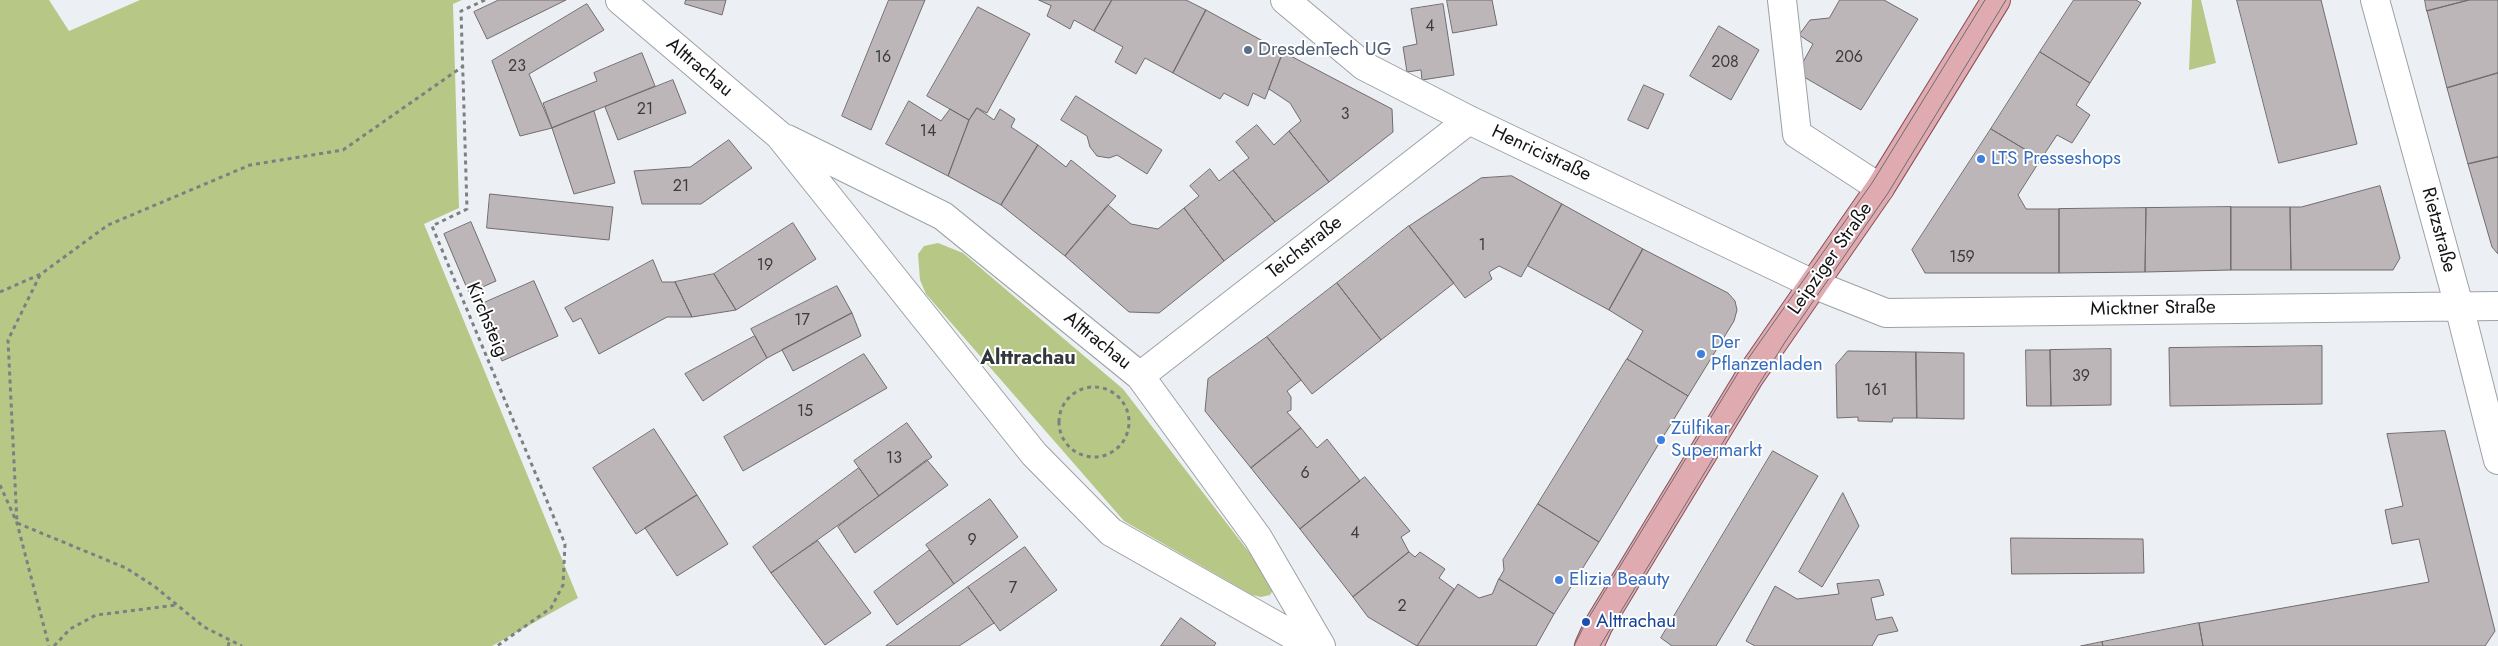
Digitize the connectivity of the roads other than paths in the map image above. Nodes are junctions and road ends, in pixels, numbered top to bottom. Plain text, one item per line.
1 (620, 0) edge
2 (1285, 0) edge
3 (1782, 0) edge
4 (1996, 0) edge
5 (2375, 0) edge
6 (1469, 120) junction
7 (779, 135) junction
8 (1880, 188) junction
9 (1813, 284) junction
10 (2459, 306) junction
11 (2498, 306) edge
12 (1140, 376) junction
13 (2498, 460) edge
14 (1312, 646) edge
15 (1321, 646) edge
16 (1589, 646) edge

1 - 7 street, Alttrachau
2 - 6 street, Henricistraße
3 - 8 street
4 - 8 main road, Leipziger Straße
5 - 10 street, Rietzstraße
6 - 9 street, Henricistraße
6 - 12 street, Teichstraße
7 - 12 street, Alttrachau
7 - 14 street, Alttrachau
8 - 9 main road, Leipziger Straße
9 - 10 street, Micktner Straße
9 - 16 main road, Leipziger Straße
10 - 11 street, Micktner Straße
10 - 13 street, Rietzstraße
12 - 15 street, Alttrachau

